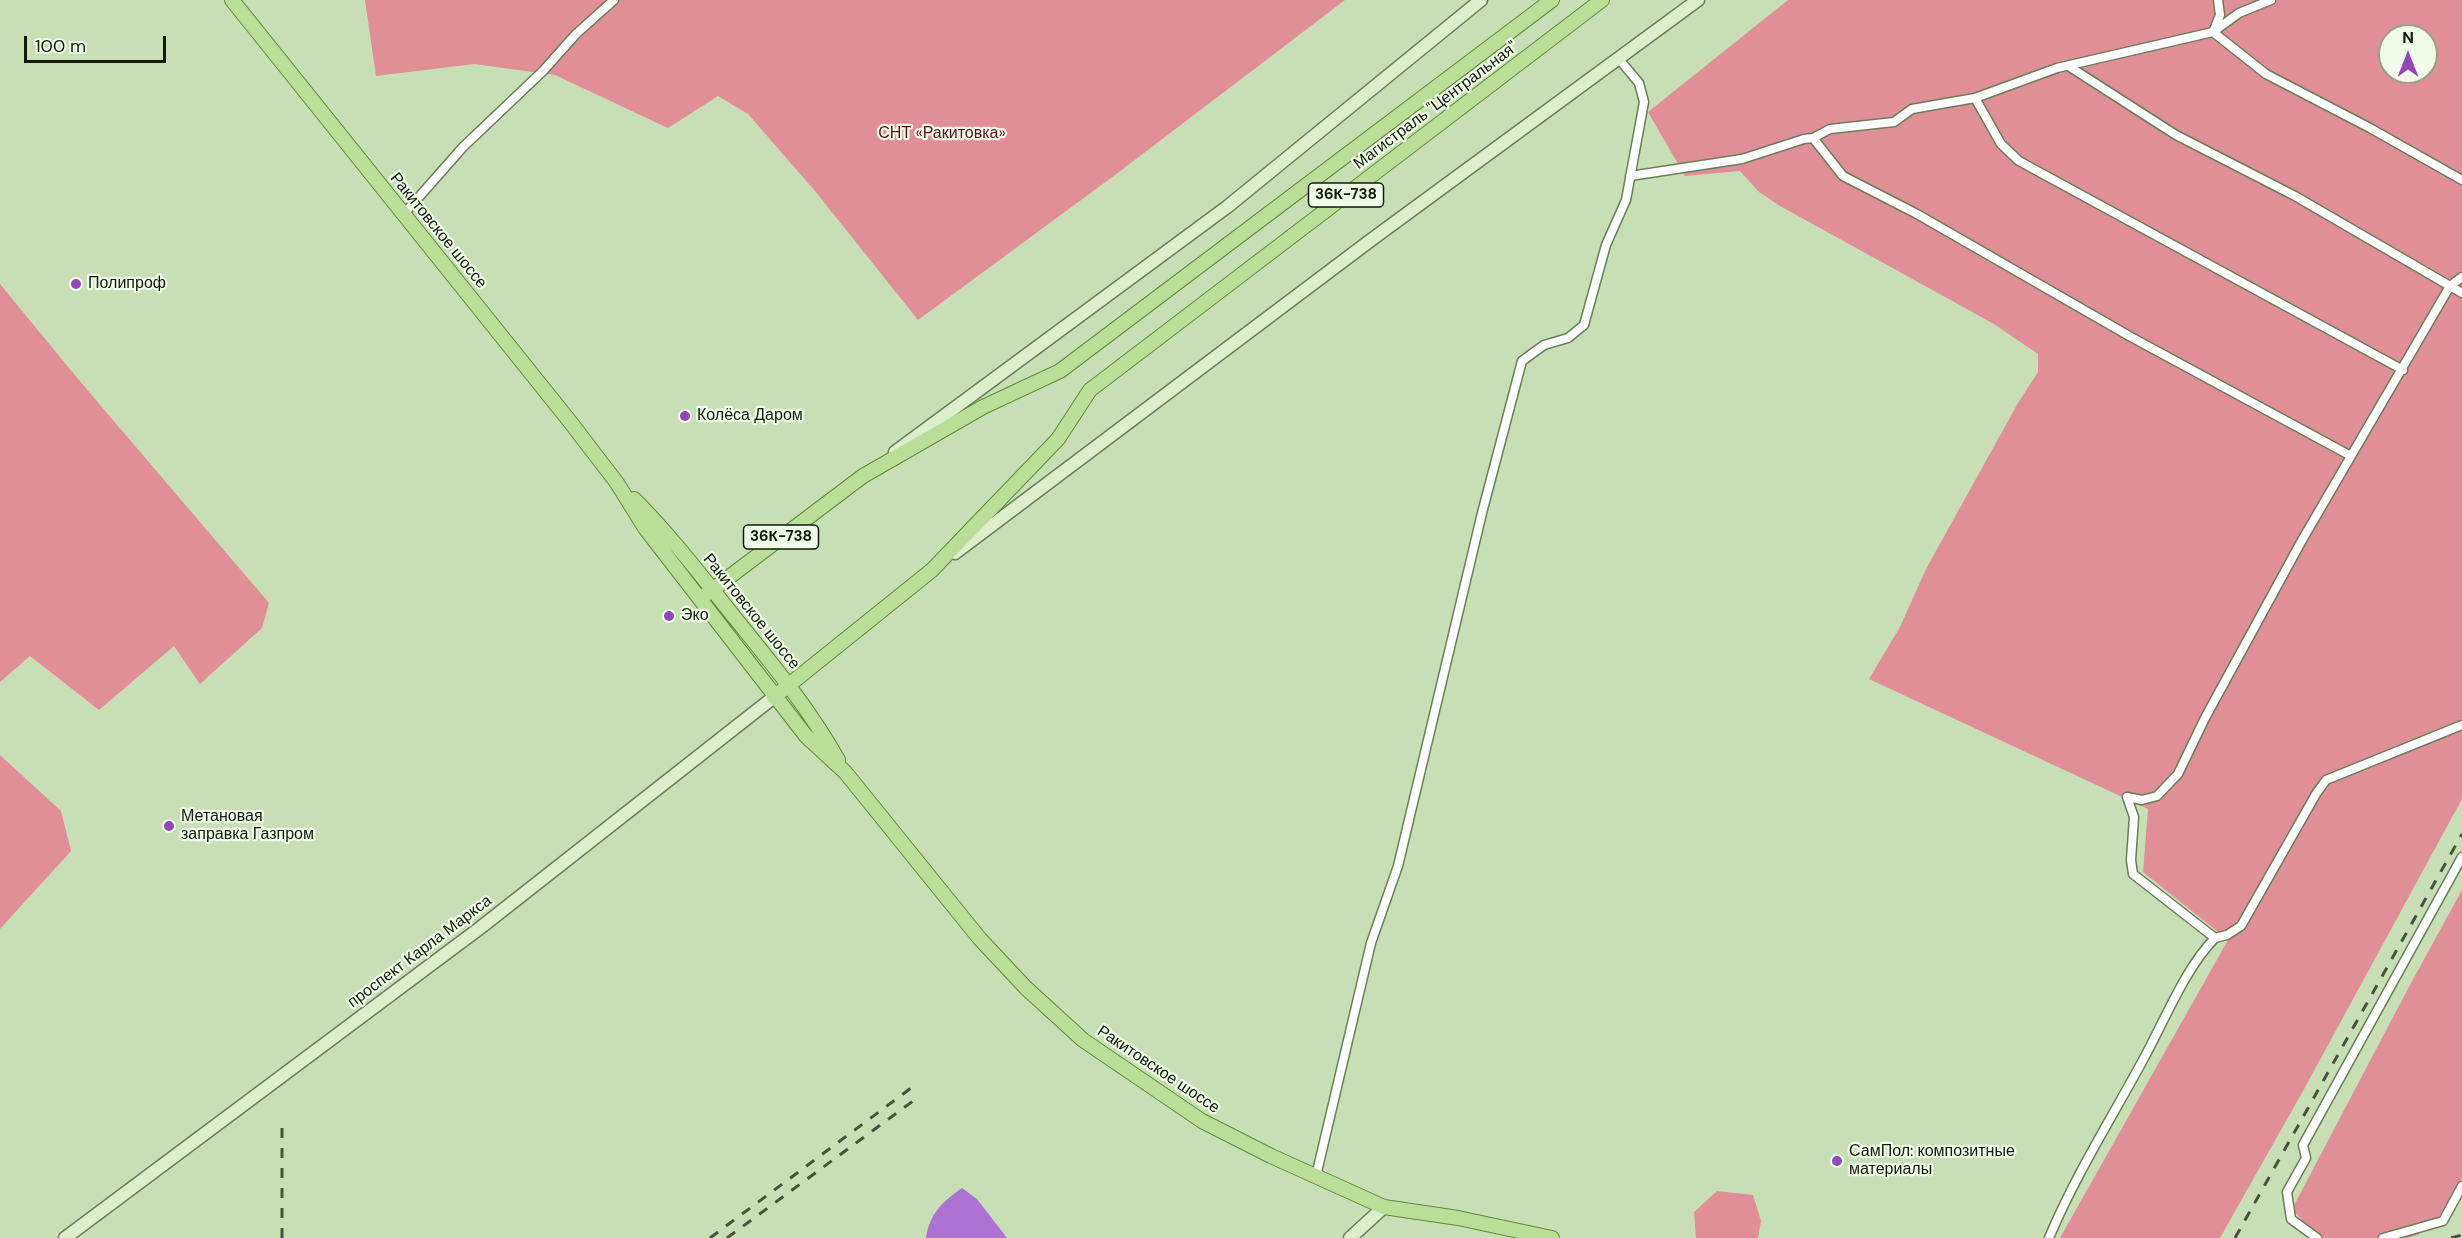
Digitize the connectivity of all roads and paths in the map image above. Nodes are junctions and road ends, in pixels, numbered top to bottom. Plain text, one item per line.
1 (232, 0) edge
2 (614, 0) edge
3 (1481, 0) edge
4 (1552, 0) edge
5 (1602, 0) edge
6 (1698, 0) edge
7 (2218, 0) edge
8 (2271, 0) edge
9 (2213, 32) junction
10 (1618, 58) junction
11 (2070, 67) junction
12 (1975, 98) junction
13 (1813, 138) junction
14 (1630, 176) junction
15 (2462, 180) edge
16 (404, 214) junction
17 (2462, 277) edge
18 (2450, 286) junction
19 (2462, 292) edge
20 (2403, 370) junction
21 (2351, 456) junction
22 (863, 476) junction
23 (617, 483) junction
24 (932, 570) junction
25 (712, 590) junction
26 (700, 599) junction
27 (788, 684) junction
28 (774, 697) junction
29 (2462, 725) edge
30 (845, 772) junction
31 (2462, 857) edge
32 (2215, 938) junction
33 (1316, 1176) junction
34 (2462, 1186) edge
35 (1384, 1207) junction
36 (65, 1238) edge
37 (1350, 1238) edge
38 (1552, 1238) edge
39 (2049, 1238) edge
40 (2317, 1238) edge
41 (2383, 1238) edge

1 - 16 main road, Ракитовское шоссе
2 - 16 street
3 - 22 main road
4 - 22 main road, Магистраль "Центральная" / 36К-738
5 - 24 main road, Магистраль "Центральная" / 36К-738
6 - 10 main road
7 - 9 street
8 - 9 street
9 - 11 street
9 - 15 street
10 - 14 street
10 - 24 main road
11 - 12 street
11 - 18 street
12 - 13 street
12 - 20 street
13 - 14 street
13 - 21 street
14 - 33 street
16 - 23 main road, Ракитовское шоссе
17 - 18 street
18 - 19 street
18 - 20 street
20 - 21 street
21 - 32 street
22 - 25 main road, 36К-738
23 - 25 main road, Ракитовское шоссе
23 - 26 main road, Ракитовское шоссе
24 - 27 main road, 36К-738
25 - 26 main road, 36К-738
25 - 27 main road, Ракитовское шоссе
26 - 28 main road, Ракитовское шоссе
27 - 28 main road, проспект Карла Маркса
27 - 30 main road, Ракитовское шоссе
28 - 30 main road, Ракитовское шоссе
28 - 36 main road, проспект Карла Маркса
29 - 32 street
30 - 33 main road, Ракитовское шоссе
31 - 40 street
32 - 39 street
33 - 35 main road, Ракитовское шоссе
34 - 41 street
35 - 37 main road
35 - 38 main road, Ракитовское шоссе

